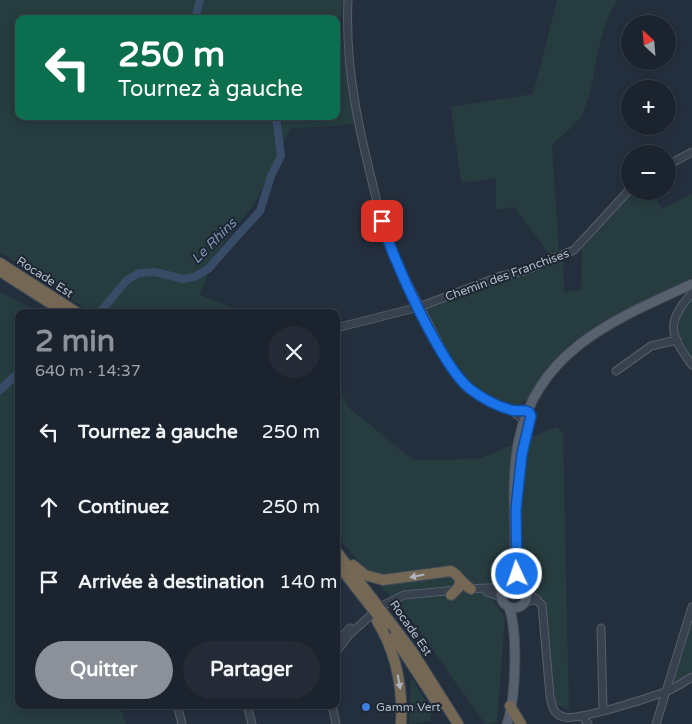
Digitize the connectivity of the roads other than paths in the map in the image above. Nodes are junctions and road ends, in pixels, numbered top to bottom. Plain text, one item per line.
1 (348, 0) edge
2 (692, 152) edge
3 (676, 161) edge
4 (621, 199) edge
5 (0, 263) edge
6 (0, 271) edge
7 (692, 284) edge
8 (692, 292) edge
9 (419, 307) junction
10 (59, 309) edge
11 (71, 309) edge
12 (340, 327) edge
13 (677, 340) junction
14 (692, 365) edge
15 (616, 370) dead end
16 (528, 416) junction
17 (340, 549) edge
18 (340, 556) edge
19 (340, 568) edge
20 (515, 568) junction
21 (507, 585) junction
22 (523, 588) junction
23 (456, 589) junction
24 (471, 589) joint
25 (501, 598) junction
26 (537, 599) junction
27 (522, 604) junction
28 (384, 605) dead end
29 (509, 607) junction
30 (692, 607) edge
31 (370, 611) junction
32 (362, 622) junction
33 (514, 624) junction
34 (601, 628) dead end
35 (340, 638) edge
36 (340, 647) edge
37 (692, 676) edge
38 (666, 692) junction
39 (510, 706) junction
40 (178, 709) edge
41 (248, 709) edge
42 (333, 709) edge
43 (603, 710) junction
44 (582, 716) junction
45 (182, 724) edge
46 (252, 724) edge
47 (336, 724) edge
48 (401, 724) edge
49 (450, 724) edge
50 (458, 724) edge
51 (507, 724) edge
52 (521, 724) edge
53 (588, 724) edge
54 (656, 724) edge

1 - 9 street
2 - 3 street
4 - 9 street, Chemin des Franchises
5 - 11 highway, Rocade Est
6 - 10 highway, Rocade Est
7 - 16 main road
8 - 13 street
9 - 12 street, Chemin des Franchises
9 - 16 street
13 - 14 street
13 - 15 street
16 - 20 main road
23 -> 17 highway
18 - 50 highway, Rocade Est
19 - 31 highway, Rocade Est
20 - 21 main road
20 - 22 main road
21 - 22 main road
21 - 24 street
21 - 25 main road
22 - 26 street
22 - 27 main road
23 - 24 highway
23 - 25 street
23 - 28 street
25 - 29 main road
26 - 27 street
26 - 44 street
27 - 29 main road
27 - 33 main road
29 - 33 main road
30 - 38 street
31 - 32 street
31 -> 48 highway
31 - 49 highway, Rocade Est
32 - 35 street
32 - 36 street
33 - 39 main road
34 - 43 street
37 - 38 street
38 - 43 street
38 - 54 street
39 - 51 main road
39 - 52 highway
40 - 45 street
41 - 46 street
42 - 47 street
43 - 44 street
44 - 53 street

